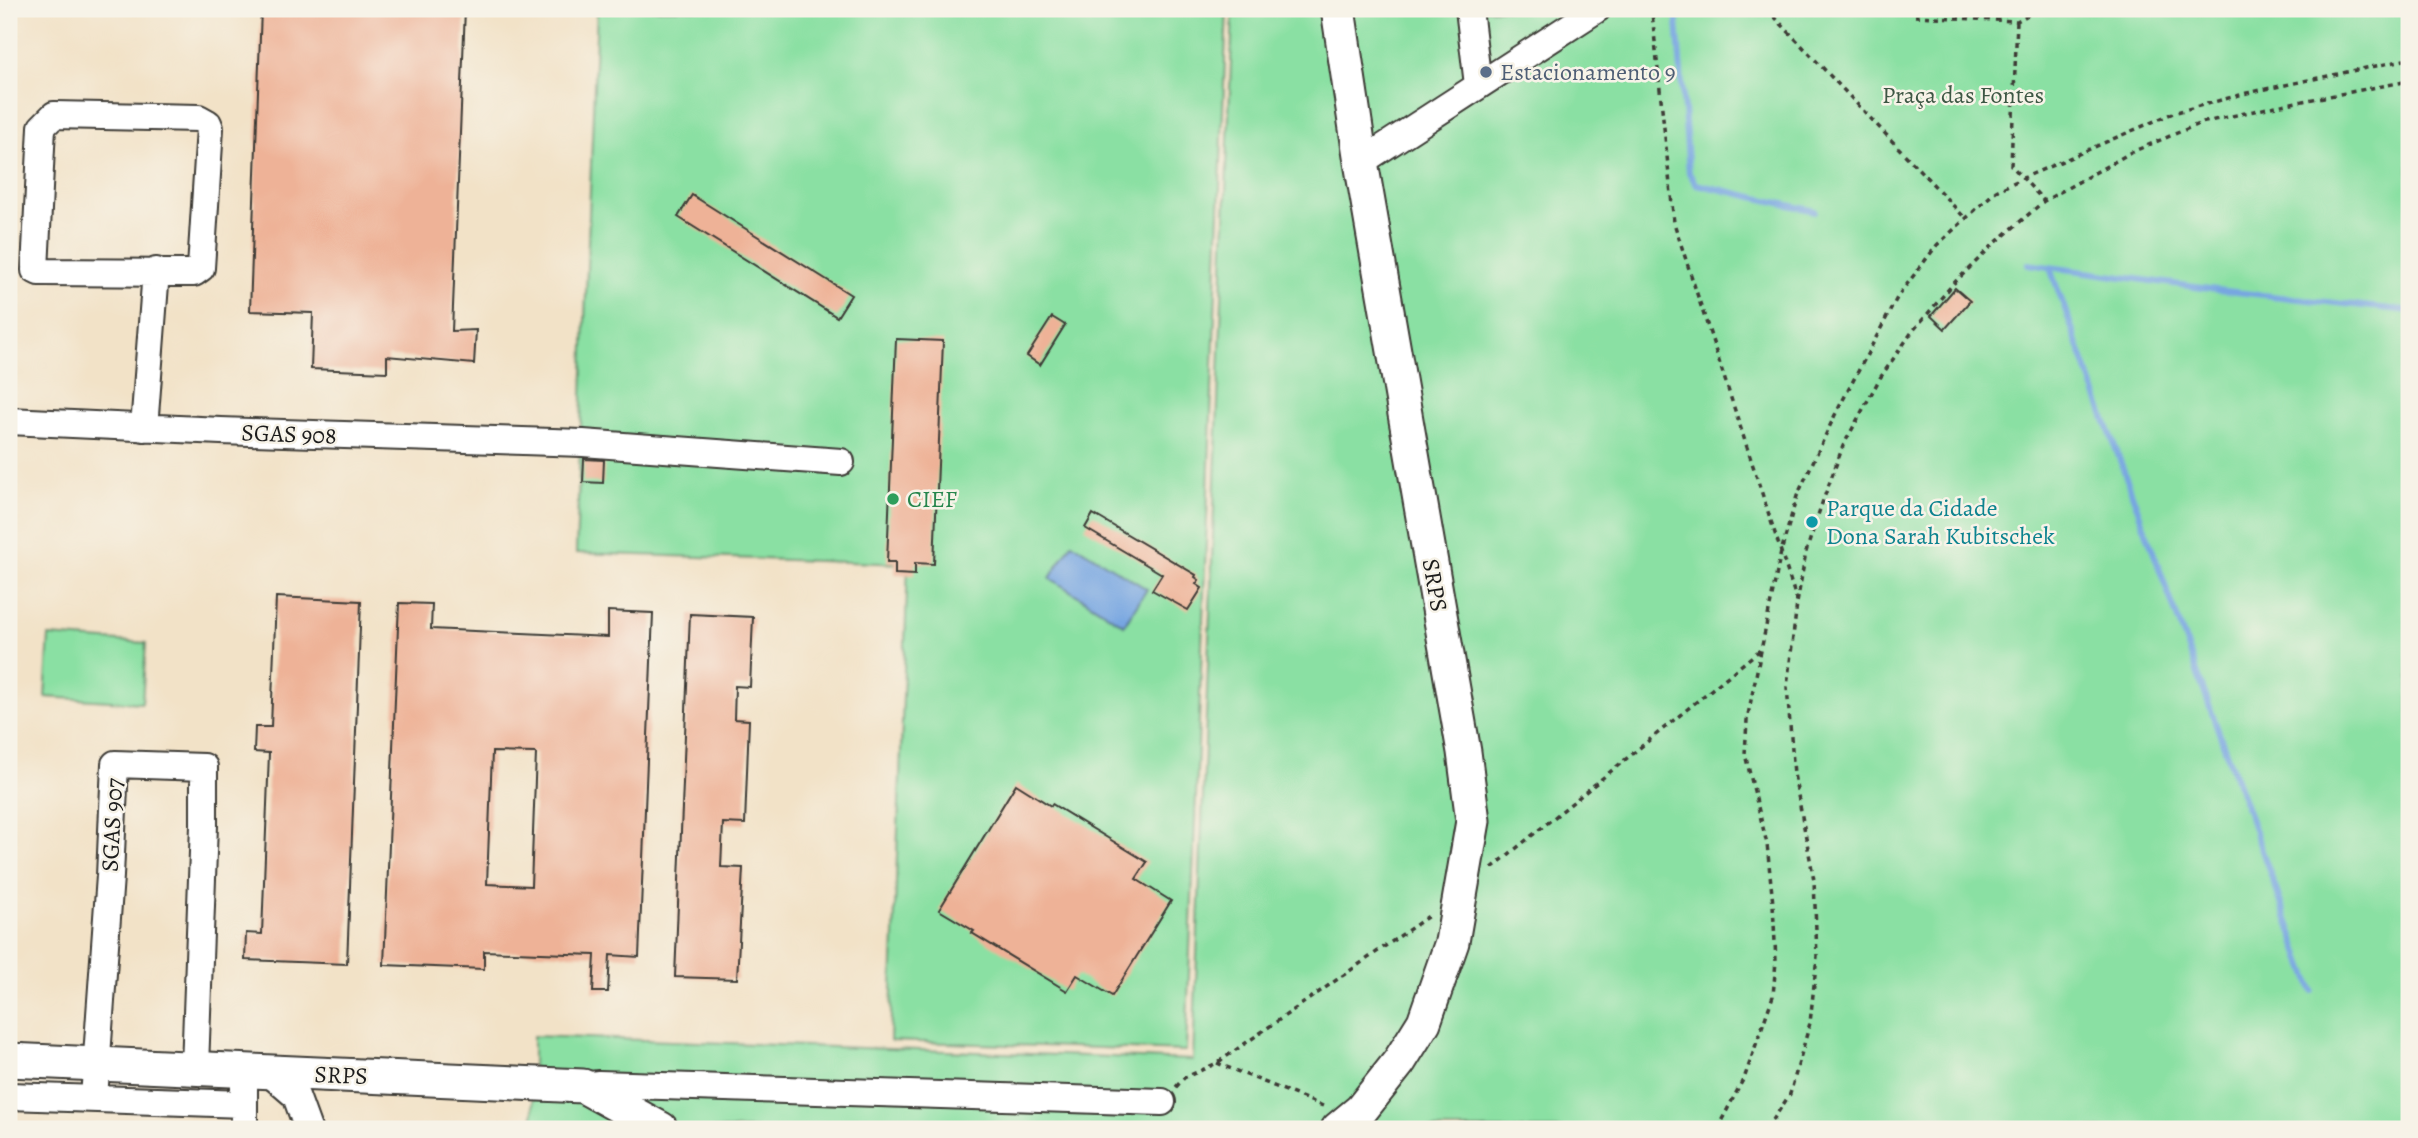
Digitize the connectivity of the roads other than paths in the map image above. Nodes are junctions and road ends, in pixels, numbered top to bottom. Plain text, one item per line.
1 (1338, 9) edge
2 (1469, 9) edge
3 (1597, 9) edge
4 (1478, 85) junction
5 (1361, 162) junction
6 (156, 271) junction
7 (9, 421) edge
8 (144, 428) junction
9 (841, 462) dead end
10 (9, 1060) edge
11 (96, 1064) junction
12 (195, 1067) junction
13 (256, 1071) junction
14 (583, 1086) junction
15 (9, 1096) edge
16 (94, 1098) junction
17 (1162, 1102) road end
18 (244, 1117) edge
19 (1343, 1126) edge
20 (308, 1129) edge
21 (661, 1129) edge

1 - 5 main road, SRPS
2 - 4 lane
3 - 4 lane
4 - 5 lane
5 - 19 main road, SRPS
6 - 6 lane
6 - 8 lane
7 - 8 lane, SGAS 908
8 - 9 lane, SGAS 908
10 - 11 main road, SRPS
11 - 12 main road, SRPS
11 - 12 lane, SGAS 907
11 - 16 lane
12 - 13 main road, SRPS
13 - 14 main road, SRPS
13 - 18 lane
13 - 20 lane
14 - 17 lane
14 - 21 main road, SRPS
15 - 16 lane
16 - 18 lane

